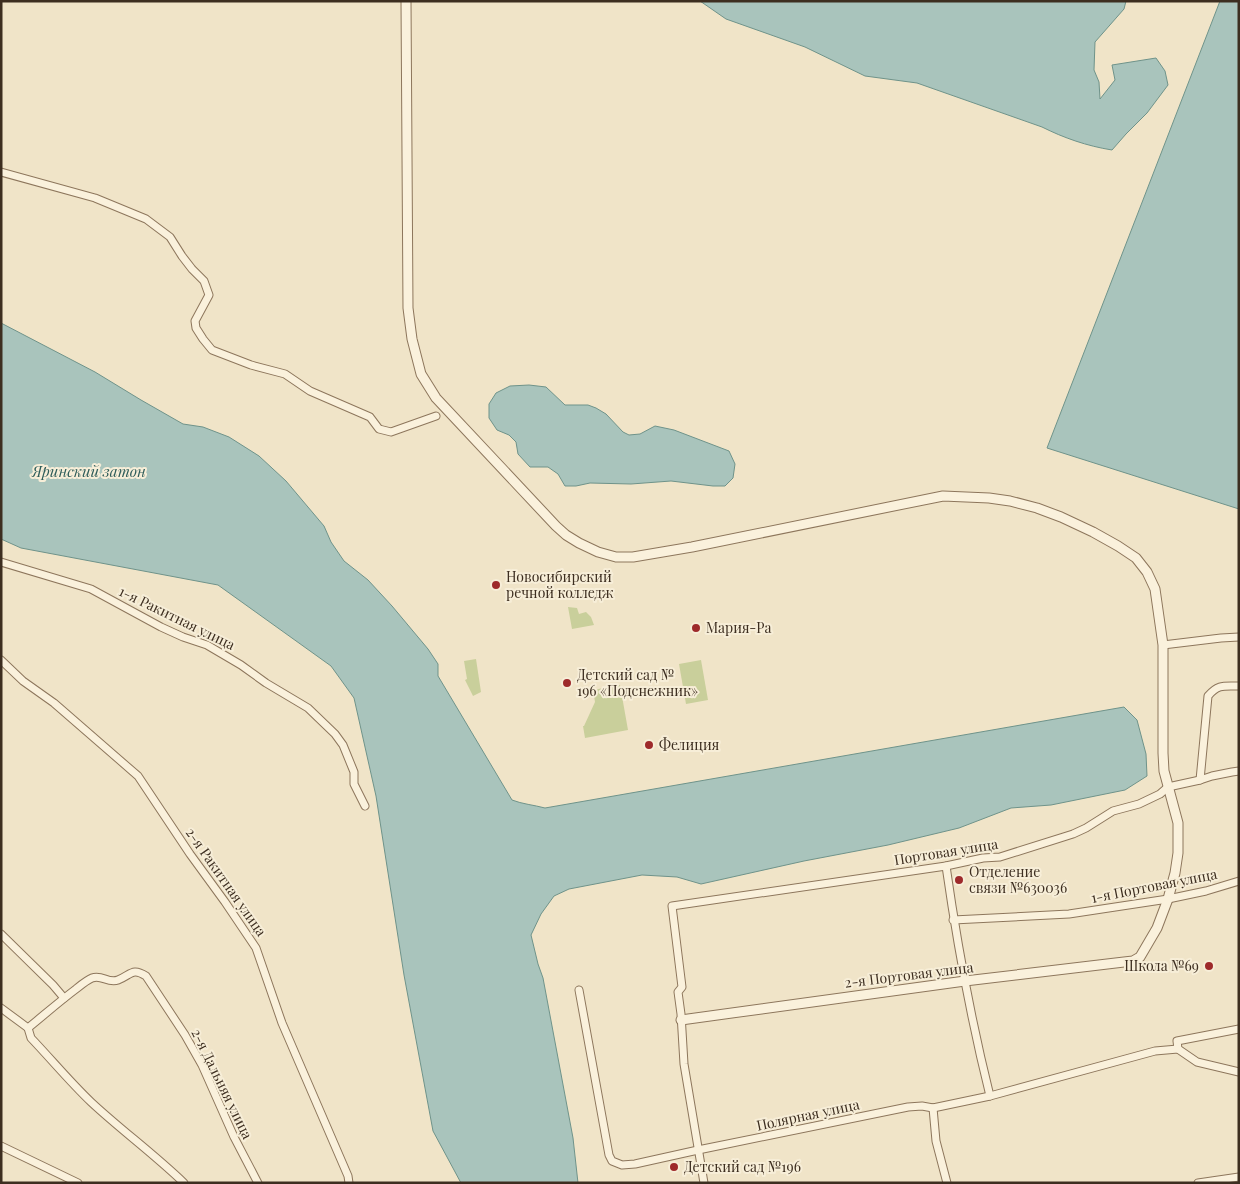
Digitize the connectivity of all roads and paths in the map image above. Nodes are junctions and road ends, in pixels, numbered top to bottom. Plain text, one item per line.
1 (406, 1) edge
2 (1, 172) edge
3 (436, 416) dead end
4 (1, 562) edge
5 (1239, 637) edge
6 (1163, 645) junction
7 (1, 660) edge
8 (1239, 686) edge
9 (1239, 771) edge
10 (1200, 780) junction
11 (1168, 786) junction
12 (365, 806) dead end
13 (946, 866) junction
14 (1239, 881) edge
15 (1168, 899) junction
16 (954, 920) junction
17 (1, 934) edge
18 (965, 981) junction
19 (579, 990) dead end
20 (64, 998) junction
21 (1, 1008) edge
22 (681, 1020) junction
23 (28, 1028) junction
24 (1239, 1029) edge
25 (1178, 1045) junction
26 (1239, 1072) edge
27 (990, 1096) junction
28 (932, 1108) junction
29 (1, 1146) edge
30 (698, 1150) junction
31 (1239, 1177) edge
32 (349, 1180) edge
33 (78, 1183) edge
34 (184, 1183) edge
35 (258, 1183) edge
36 (704, 1183) edge
37 (947, 1183) edge
38 (1198, 1183) edge

1 - 6 street
2 - 3 street
4 - 12 street, 1-я Ракитная улица
5 - 6 street
6 - 11 street
7 - 32 street, 2-я Ракитная улица
8 - 10 street
9 - 10 street, Портовая улица
10 - 11 street, Портовая улица
11 - 13 street, Портовая улица
11 - 15 street
13 - 16 street
13 - 22 street, Портовая улица
14 - 15 street, 1-я Портовая улица
15 - 16 street, 1-я Портовая улица
15 - 18 street, 2-я Портовая улица
16 - 18 street
17 - 20 street
18 - 22 street, 2-я Портовая улица
18 - 27 street
19 - 30 street, Полярная улица
20 - 23 street
20 - 35 street, 2-я Дальняя улица
21 - 23 street
22 - 30 street
23 - 34 street
24 - 25 street, Полярная улица
25 - 26 street
25 - 27 street, Полярная улица
27 - 28 street, Полярная улица
28 - 30 street, Полярная улица
28 - 37 street
29 - 33 street
30 - 36 street
31 - 38 street

